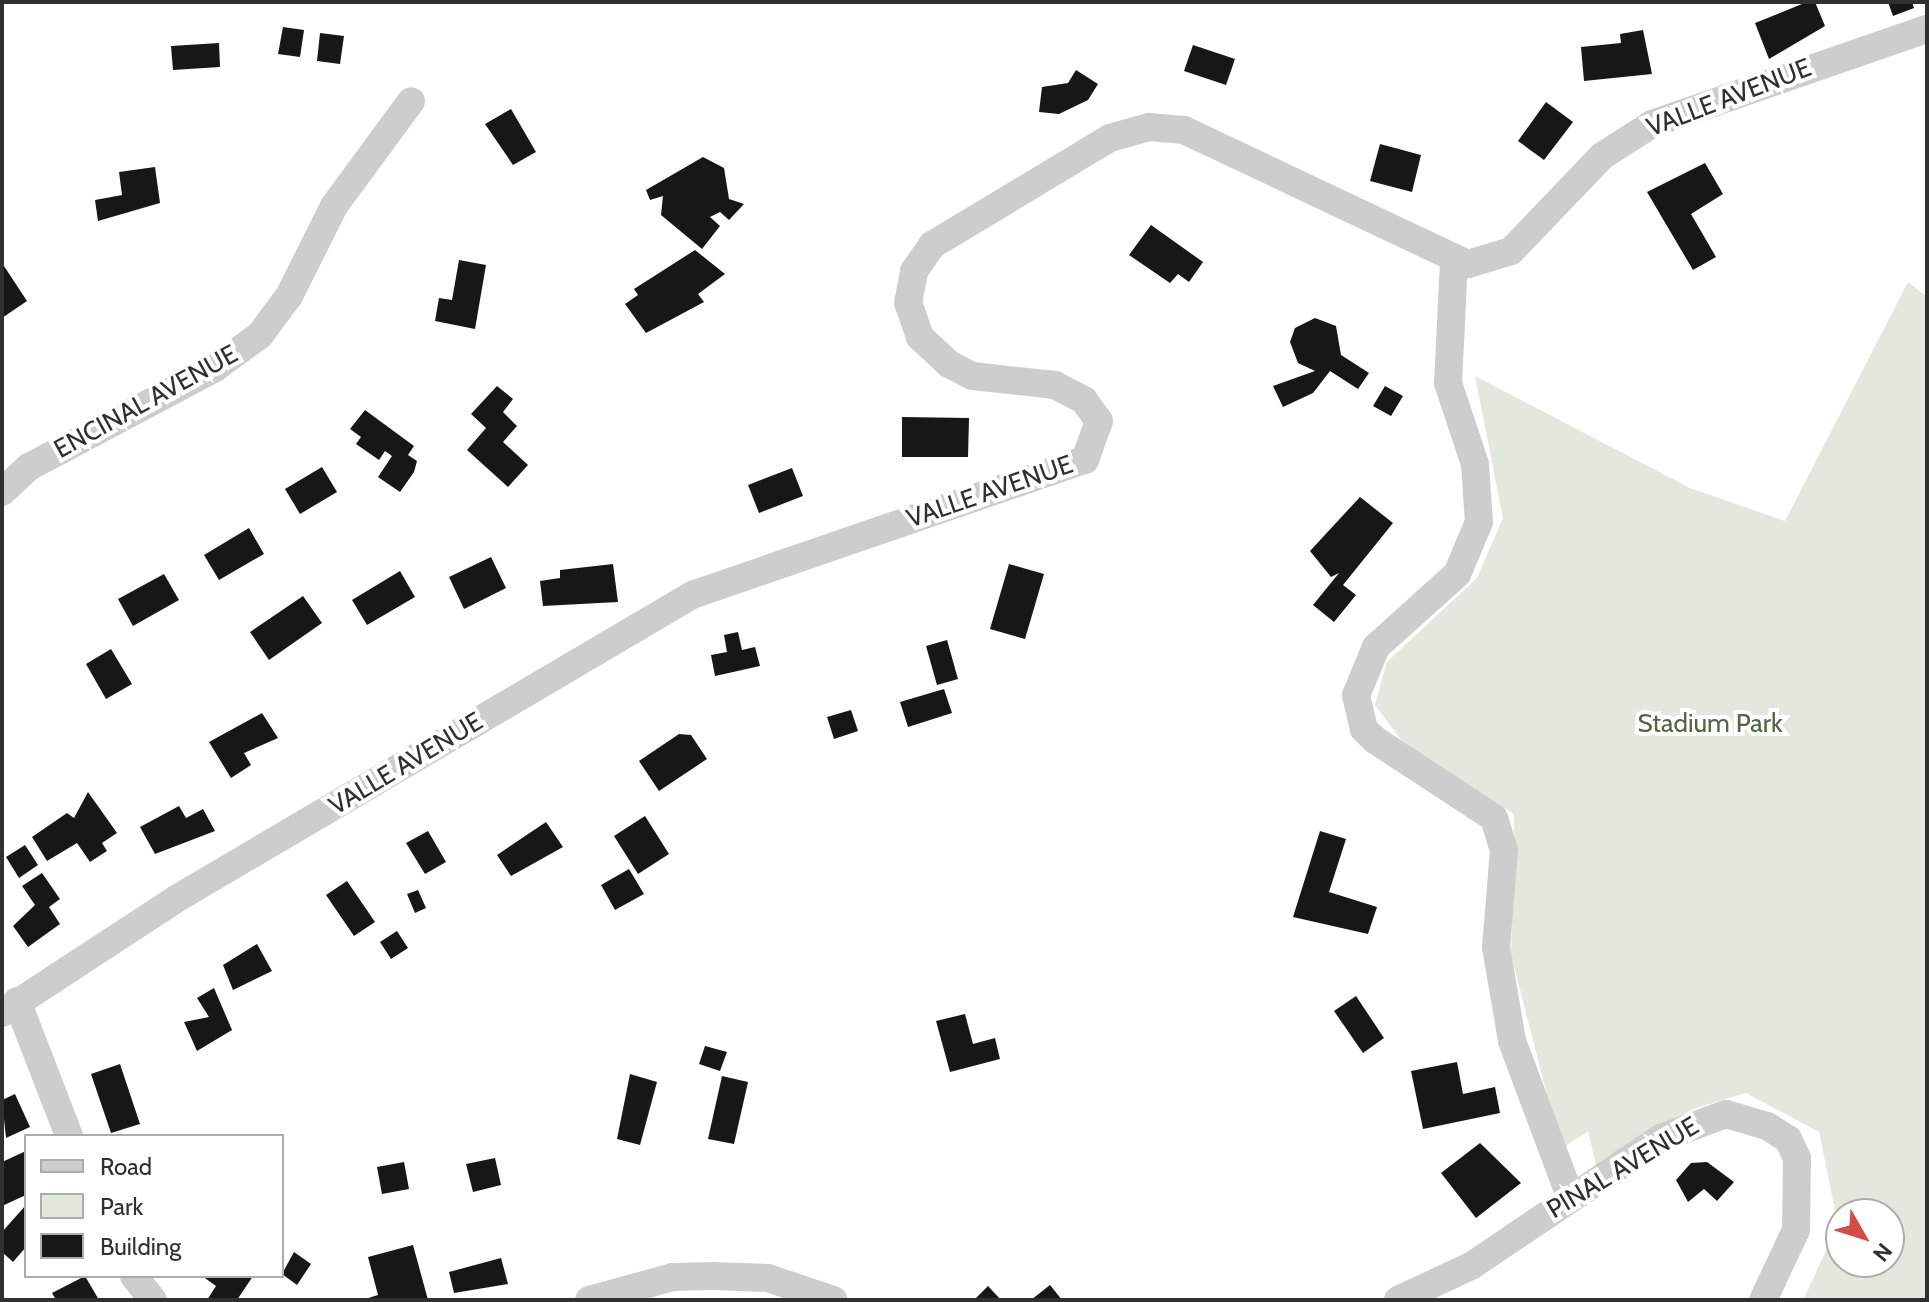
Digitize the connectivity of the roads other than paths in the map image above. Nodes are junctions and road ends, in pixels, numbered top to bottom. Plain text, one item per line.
1 (1920, 41) edge
2 (411, 101) dead end
3 (1454, 261) junction
4 (2, 492) edge
5 (10, 1007) edge
6 (68, 1134) edge
7 (1570, 1196) junction
8 (136, 1278) edge
9 (153, 1300) edge
10 (589, 1300) edge
11 (833, 1300) edge
12 (1398, 1300) edge
13 (1763, 1300) edge

1 - 3 street, VALLE AVENUE
2 - 4 street, ENCINAL AVENUE
3 - 5 street, VALLE AVENUE
3 - 7 street
5 - 6 street
7 - 12 street, PINAL AVENUE
7 - 13 street, PINAL AVENUE
8 - 9 street
10 - 11 street

